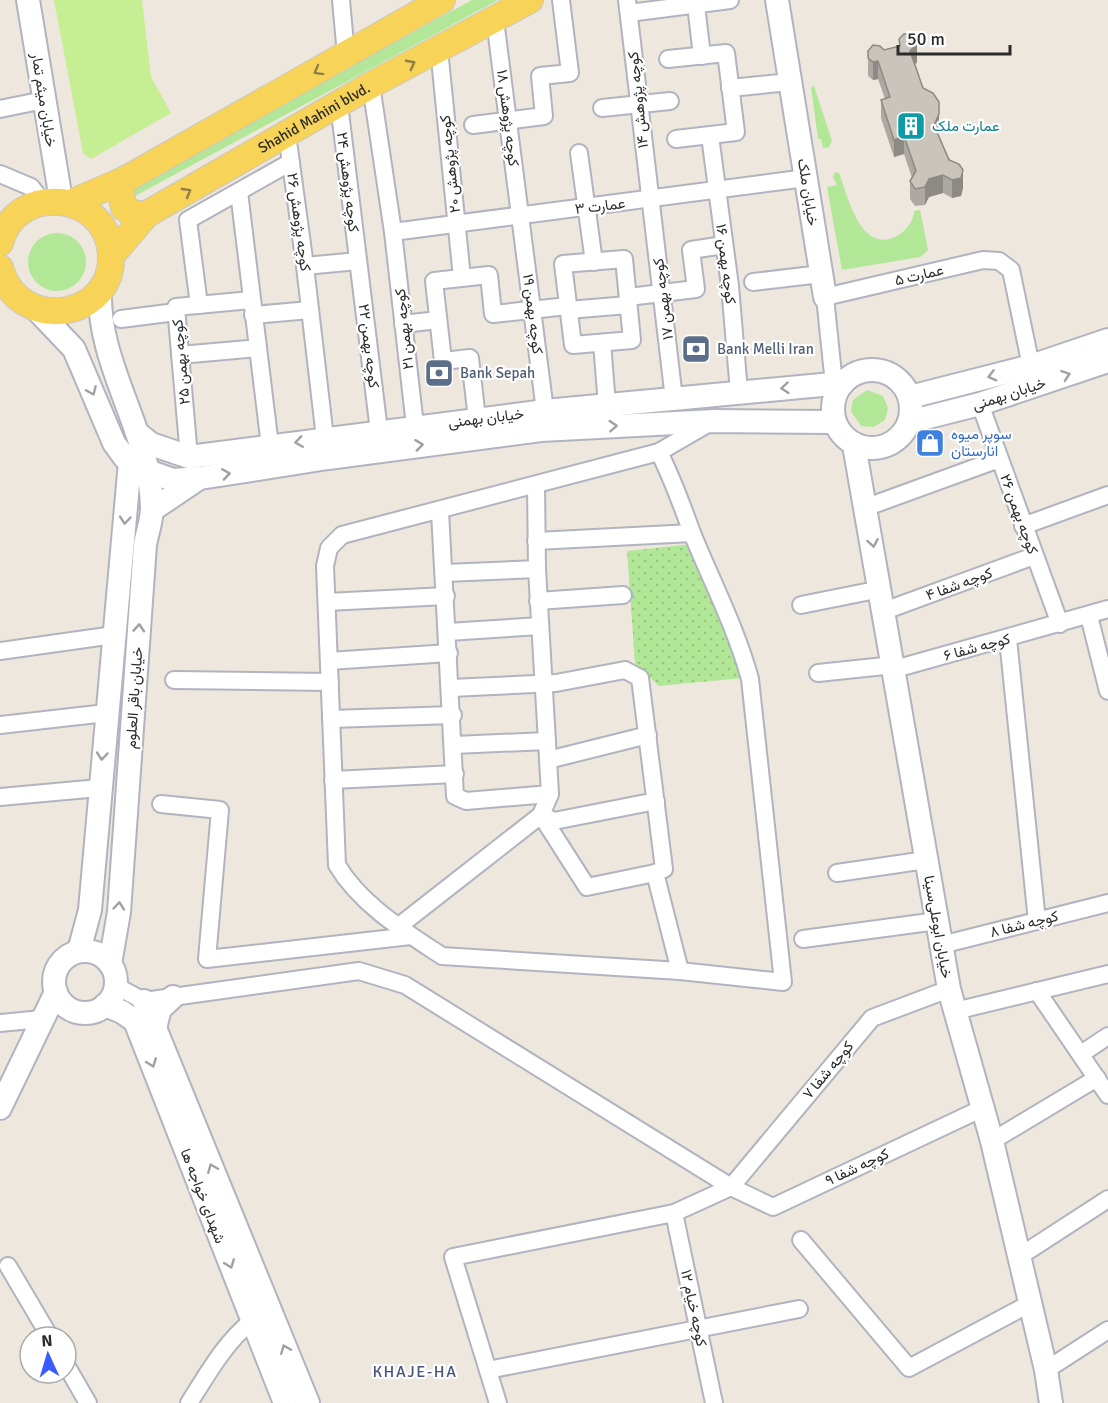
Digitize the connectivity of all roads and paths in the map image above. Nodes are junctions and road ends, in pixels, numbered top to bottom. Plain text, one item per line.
1 (28, 0) edge
2 (340, 0) edge
3 (442, 0) edge
4 (530, 0) edge
5 (561, 0) edge
6 (730, 0) edge
7 (777, 0) edge
8 (696, 5) junction
9 (628, 7) edge
10 (495, 20) junction
11 (439, 49) junction
12 (346, 55) junction
13 (702, 56) junction
14 (668, 59) dead end
15 (790, 82) junction
16 (371, 86) junction
17 (730, 88) junction
18 (44, 100) junction
19 (670, 101) dead end
20 (339, 104) junction
21 (638, 105) junction
22 (602, 108) dead end
23 (0, 109) edge
24 (508, 121) junction
25 (473, 125) dead end
26 (287, 134) junction
27 (710, 135) junction
28 (676, 139) dead end
29 (579, 153) dead end
30 (291, 162) junction
31 (0, 174) edge
32 (806, 178) junction
33 (126, 179) junction
34 (717, 191) junction
35 (239, 192) junction
36 (650, 200) junction
37 (59, 201) junction
38 (586, 208) junction
39 (147, 214) junction
40 (520, 216) junction
41 (456, 225) junction
42 (393, 232) junction
43 (0, 243) edge
44 (724, 245) junction
45 (111, 256) junction
46 (358, 261) junction
47 (594, 262) junction
48 (305, 266) junction
49 (0, 268) edge
50 (821, 274) junction
51 (462, 278) junction
52 (753, 282) dead end
53 (100, 289) junction
54 (664, 294) junction
55 (825, 297) junction
56 (628, 301) junction
57 (199, 305) junction
58 (19, 308) edge
59 (252, 308) junction
60 (568, 308) junction
61 (310, 310) junction
62 (532, 310) junction
63 (176, 312) junction
64 (121, 319) dead end
65 (438, 320) junction
66 (403, 324) junction
67 (102, 335) junction
68 (1108, 340) edge
69 (602, 344) junction
70 (258, 348) junction
71 (74, 349) junction
72 (180, 355) junction
73 (1108, 361) edge
74 (1031, 366) junction
75 (838, 383) junction
76 (740, 392) junction
77 (909, 397) junction
78 (674, 399) junction
79 (980, 404) junction
80 (607, 405) junction
81 (545, 411) junction
82 (477, 419) junction
83 (714, 420) junction
84 (834, 422) junction
85 (909, 422) junction
86 (415, 426) junction
87 (379, 431) junction
88 (137, 433) junction
89 (325, 438) junction
90 (854, 445) junction
91 (270, 446) junction
92 (659, 452) junction
93 (189, 457) junction
94 (999, 459) junction
95 (139, 466) junction
96 (200, 478) junction
97 (536, 486) junction
98 (1108, 495) edge
99 (867, 507) junction
100 (152, 510) junction
101 (440, 511) junction
102 (1023, 526) junction
103 (692, 532) junction
104 (536, 541) junction
105 (1034, 556) junction
106 (537, 569) junction
107 (445, 573) junction
108 (623, 595) dead end
109 (446, 596) junction
110 (883, 600) junction
111 (538, 601) junction
112 (327, 602) junction
113 (801, 605) dead end
114 (1108, 609) edge
115 (1089, 616) junction
116 (1060, 624) junction
117 (540, 626) junction
118 (448, 632) junction
119 (114, 635) junction
120 (1008, 639) junction
121 (0, 651) edge
122 (450, 653) junction
123 (329, 661) junction
124 (894, 667) junction
125 (818, 673) dead end
126 (174, 680) dead end
127 (330, 682) junction
128 (544, 682) junction
129 (452, 688) junction
130 (1108, 691) edge
131 (106, 713) junction
132 (453, 715) junction
133 (331, 719) junction
134 (0, 724) edge
135 (648, 735) junction
136 (547, 741) junction
137 (454, 745) junction
138 (548, 760) junction
139 (455, 774) junction
140 (333, 780) junction
141 (99, 788) junction
142 (550, 794) junction
143 (0, 797) edge
144 (656, 801) junction
145 (161, 804) dead end
146 (540, 815) junction
147 (926, 860) junction
148 (655, 873) junction
149 (837, 873) dead end
150 (1108, 903) edge
151 (936, 921) junction
152 (1037, 921) junction
153 (405, 931) junction
154 (803, 939) dead end
155 (941, 945) junction
156 (79, 951) junction
157 (110, 964) junction
158 (680, 971) junction
159 (1108, 974) edge
160 (949, 989) junction
161 (56, 992) junction
162 (1036, 992) junction
163 (110, 996) junction
164 (173, 997) junction
165 (144, 1001) junction
166 (955, 1011) junction
167 (42, 1019) junction
168 (0, 1023) edge
169 (155, 1029) junction
170 (1108, 1036) edge
171 (1081, 1054) junction
172 (1097, 1078) junction
173 (1108, 1095) edge
174 (983, 1107) junction
175 (0, 1108) edge
176 (992, 1141) junction
177 (731, 1187) junction
178 (1108, 1198) edge
179 (674, 1213) junction
180 (801, 1240) dead end
181 (1020, 1256) junction
182 (3, 1263) edge
183 (1031, 1303) junction
184 (799, 1309) dead end
185 (252, 1321) junction
186 (42, 1325) edge
187 (698, 1330) junction
188 (1108, 1330) edge
189 (488, 1370) junction
190 (1046, 1371) junction
191 (78, 1385) edge
192 (88, 1403) edge
193 (189, 1403) edge
194 (285, 1403) edge
195 (308, 1403) edge
196 (498, 1403) edge
197 (714, 1403) edge
198 (1051, 1403) edge

1 - 18 street, خیابان میثم تمار
2 - 12 street
3 - 12 main road
4 - 10 main road, Shahid Mahini blvd.
5 - 24 street
6 - 8 street
7 - 15 street, خیابان ملک
8 - 9 street
8 - 13 street
9 - 21 street, کوچه پژوهش ۱۴
10 - 11 main road, Shahid Mahini blvd.
10 - 24 street, کوچه پژوهش ۱۸
16 -> 11 main road, Shahid Mahini blvd.
11 - 41 street, کوچه پژوهش ۲۰
12 -> 33 main road
13 - 14 street
13 - 17 street
15 - 17 street
15 - 32 street, خیابان ملک
16 - 20 main road, Shahid Mahini blvd.
16 - 42 street, کوچه بهمن ۲۱
17 - 27 street
18 - 23 street
18 - 37 street, خیابان میثم تمار
19 - 21 street
20 - 26 main road, Shahid Mahini blvd.
20 - 46 street, کوچه پژوهش ۲۴
21 - 22 street
21 - 36 street, کوچه پژوهش ۱۴
24 - 25 street
24 - 40 street, کوچه پژوهش ۱۸
26 - 30 street, کوچه پژوهش ۲۶
39 -> 26 main road, Shahid Mahini blvd.
27 - 28 street
27 - 34 street, کوچه بهمن ۱۶
29 - 38 street
30 - 35 street
30 - 48 street, کوچه پژوهش ۲۶
31 - 37 street
32 - 34 street, عمارت ۳
32 - 50 street, خیابان ملک
33 - 37 main road
33 - 39 main road
34 - 36 street, عمارت ۳
34 - 44 street, کوچه بهمن ۱۶
35 - 57 street
35 - 59 street
36 - 38 street, عمارت ۳
36 - 54 street, کوچه بهمن ۱۷
37 - 43 main road
37 - 45 main road
38 - 40 street, عمارت ۳
38 - 47 street
39 - 45 main road, Shahid Mahini blvd.
40 - 41 street, عمارت ۳
40 - 62 street, کوچه بهمن ۱۹
41 - 42 street, عمارت ۳
41 - 51 street, کوچه پژوهش ۲۰
42 - 66 street, کوچه بهمن ۲۱
44 - 54 street
44 - 76 street, کوچه بهمن ۱۶
45 - 53 main road
46 - 48 street
46 - 87 street, کوچه بهمن ۲۲
47 - 56 street
47 - 60 street
48 - 61 street, کوچه پژوهش ۲۶
49 - 58 main road
50 - 52 street
50 - 55 street, خیابان ملک
51 - 62 street
51 - 65 street
53 - 58 main road
53 - 67 street, خیابان باقر العلوم
54 - 56 street
54 - 78 street, کوچه بهمن ۱۷
55 - 74 street, عمارت ۵
55 - 75 street, خیابان ملک
56 - 60 street
56 - 69 street
57 - 59 street, کوچه بهمن ۲۵
57 - 63 street, کوچه بهمن ۲۵
58 - 71 street
59 - 61 street, کوچه بهمن ۲۵
59 - 70 street
60 - 62 street
60 - 69 street
61 - 89 street, کوچه پژوهش ۲۶
62 - 81 street, کوچه بهمن ۱۹
63 - 64 street
63 - 72 street, کوچه بهمن ۲۵
65 - 66 street
65 - 82 street
66 - 86 street, کوچه بهمن ۲۱
67 - 71 street
67 - 88 street, خیابان باقر العلوم
68 - 74 street, خیابان بهمنی
69 - 80 street
70 - 72 street
70 - 91 street
71 -> 95 street
72 - 93 street, کوچه بهمن ۲۵
79 -> 73 street, خیابان بهمنی
74 -> 77 street, خیابان بهمنی
75 -> 76 street, خیابان بهمنی
75 - 77 street
75 - 84 street
76 - 78 street, خیابان بهمنی
77 - 85 street
78 - 80 street, خیابان بهمنی
79 - 85 street, خیابان بهمنی
79 - 94 street, کوچه بهمن ۲۶
80 - 81 street, خیابان بهمنی
81 - 82 street, خیابان بهمنی
82 - 86 street, خیابان بهمنی
83 - 84 street, خیابان بهمنی
83 - 92 street
96 -> 83 street, خیابان بهمنی
84 - 90 street
85 - 90 street
86 - 87 street, خیابان بهمنی
87 - 89 street, خیابان بهمنی
88 - 93 street, خیابان بهمنی
88 - 95 street, خیابان باقر العلوم
89 -> 91 street, خیابان بهمنی
90 - 99 street, خیابان ابوعلی‌سینا
91 - 93 street, خیابان بهمنی
92 - 97 street
92 - 103 street
94 - 99 street
94 - 102 street, کوچه بهمن ۲۶
95 - 96 street, خیابان بهمنی
95 - 100 street, خیابان باقر العلوم
95 -> 119 street, خیابان باقر العلوم
96 - 100 street
97 - 101 street
97 - 104 street
98 - 102 street
99 -> 110 street, خیابان ابوعلی‌سینا
157 -> 100 street, خیابان باقر العلوم
101 - 107 street
101 - 112 street
102 - 105 street, کوچه بهمن ۲۶
103 - 104 street
103 - 158 street
104 - 106 street
105 - 110 street, کوچه شفا ۴
105 - 116 street, کوچه بهمن ۲۶
106 - 107 street
106 - 111 street
107 - 109 street
108 - 111 street
109 - 112 street
109 - 118 street
110 - 113 street, کوچه شفا ۴
110 - 124 street, خیابان ابوعلی‌سینا
111 - 117 street
112 - 123 street
114 - 115 street, کوچه شفا ۶
115 - 116 street, کوچه شفا ۶
115 - 130 street
116 - 120 street, کوچه شفا ۶
117 - 118 street
117 - 128 street
118 - 122 street
119 - 121 street
119 - 131 street, خیابان باقر العلوم
120 - 124 street, کوچه شفا ۶
120 - 152 street
122 - 123 street
122 - 129 street
123 - 127 street
124 - 125 street, کوچه شفا ۶
124 - 147 street, خیابان ابوعلی‌سینا
126 - 127 street
127 - 133 street
128 - 129 street
128 - 135 street
128 - 136 street
129 - 132 street
131 - 134 street
131 -> 141 street, خیابان باقر العلوم
132 - 133 street
132 - 137 street
133 - 140 street
135 - 138 street
135 - 144 street
136 - 137 street
136 - 138 street
137 - 139 street
138 - 142 street
139 - 140 street
139 - 142 street
140 - 153 street
141 - 143 street
141 - 156 street, خیابان باقر العلوم
142 - 146 street
144 - 146 street
144 - 148 street
145 - 153 street
146 - 148 street
146 - 153 street
147 - 149 street
147 - 151 street, خیابان ابوعلی‌سینا
148 - 158 street
150 - 152 street, کوچه شفا ۸
151 - 154 street
151 - 155 street, خیابان ابوعلی‌سینا
152 - 155 street, کوچه شفا ۸
153 - 158 street
155 - 160 street, خیابان ابوعلی‌سینا
156 - 157 street
156 - 161 street
157 - 163 street
159 - 162 street
160 - 166 street, خیابان ابوعلی‌سینا
160 - 177 street, کوچه شفا ۷
161 - 163 street
161 - 167 street
162 - 166 street
162 - 171 street
163 - 165 street
163 -> 185 street, شهدای خواجه ها
164 - 165 street
164 - 169 street
164 - 177 street
165 - 169 street, شهدای خواجه ها
166 - 174 street, خیابان ابوعلی‌سینا
167 - 168 street
167 - 175 street
195 -> 169 street, شهدای خواجه ها
170 - 171 street
171 - 172 street
172 - 173 street
172 - 176 street
174 - 176 street, خیابان ابوعلی‌سینا
174 - 177 street, کوچه شفا ۹
176 - 181 street, خیابان ابوعلی‌سینا
177 - 179 street
178 - 181 street
179 - 187 street, کوچه خیام ۱۲
179 - 189 street
180 - 183 street
181 - 183 street, خیابان ابوعلی‌سینا
182 - 186 street
183 - 190 street, خیابان ابوعلی‌سینا
184 - 187 street
185 - 193 street
185 - 194 street, شهدای خواجه ها
187 - 189 street
187 - 197 street, کوچه خیام ۱۲
188 - 190 street
189 - 196 street
190 - 198 street, خیابان ابوعلی‌سینا
191 - 192 street

